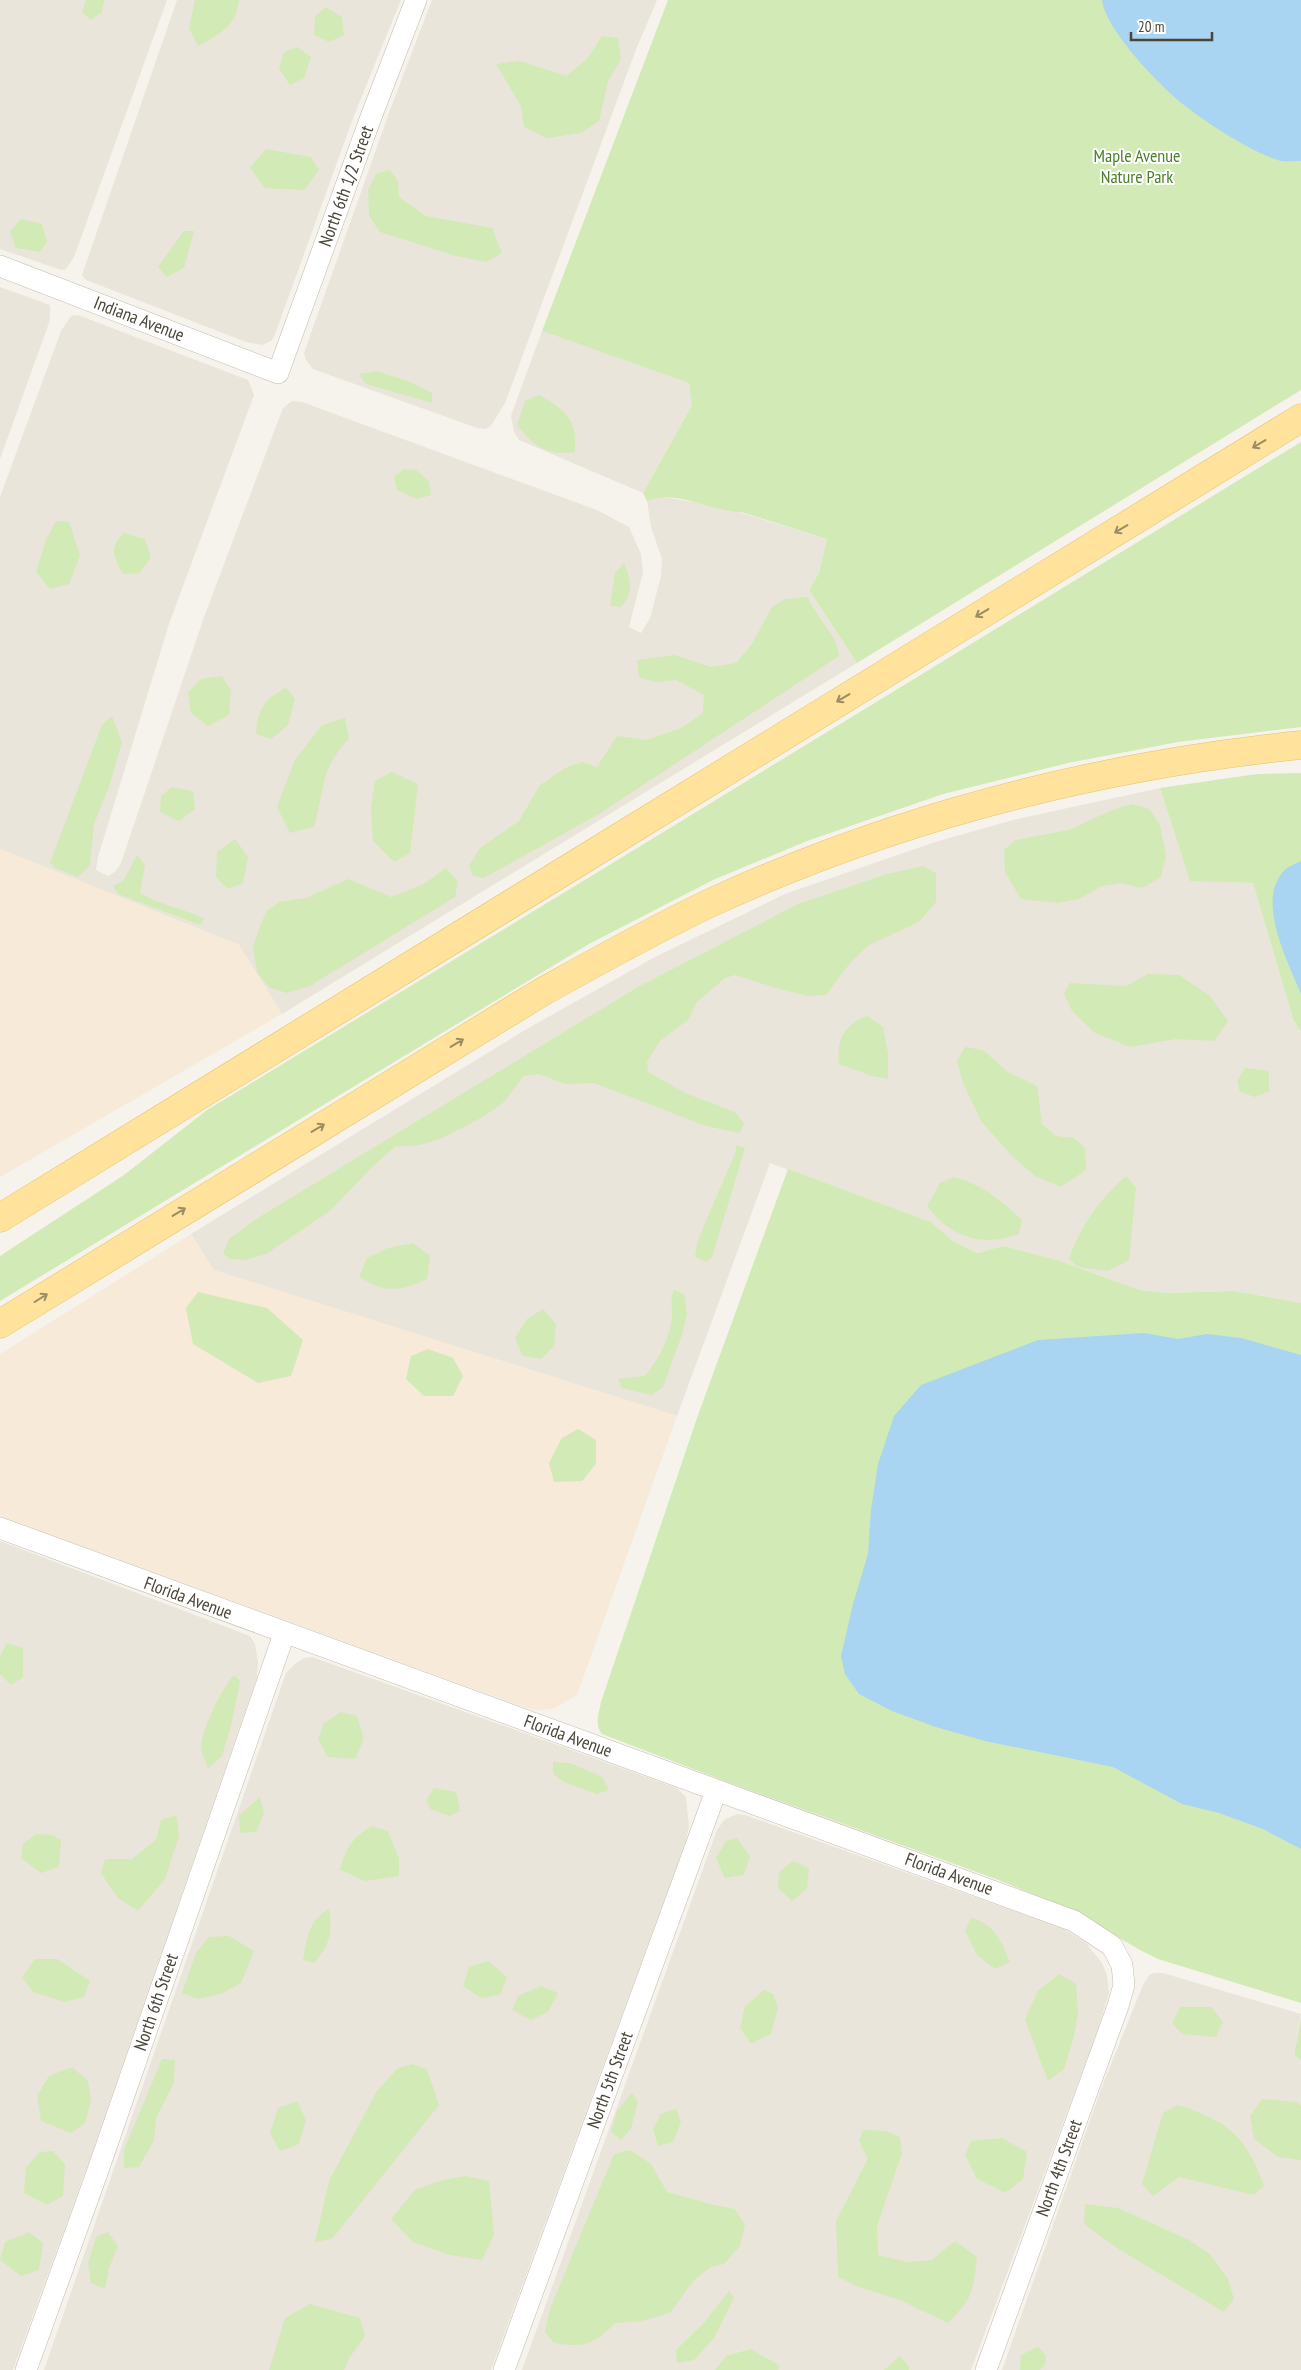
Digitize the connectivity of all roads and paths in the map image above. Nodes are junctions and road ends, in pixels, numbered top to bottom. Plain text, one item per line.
1 (416, 0) edge
2 (0, 266) edge
3 (278, 372) joint
4 (1301, 418) edge
5 (1301, 745) edge
6 (0, 1218) edge
7 (0, 1324) edge
8 (0, 1528) edge
9 (284, 1634) junction
10 (716, 1790) junction
11 (1122, 1965) joint
12 (26, 2370) edge
13 (504, 2370) edge
14 (986, 2370) edge

1 - 3 street, North 6th 1/2 Street
2 - 3 street, Indiana Avenue
4 -> 6 main road
7 -> 5 main road
8 - 9 street, Florida Avenue
9 - 10 street, Florida Avenue
9 - 12 street, North 6th Street
10 - 11 street, Florida Avenue
10 - 13 street, North 5th Street
11 - 14 street, North 4th Street

